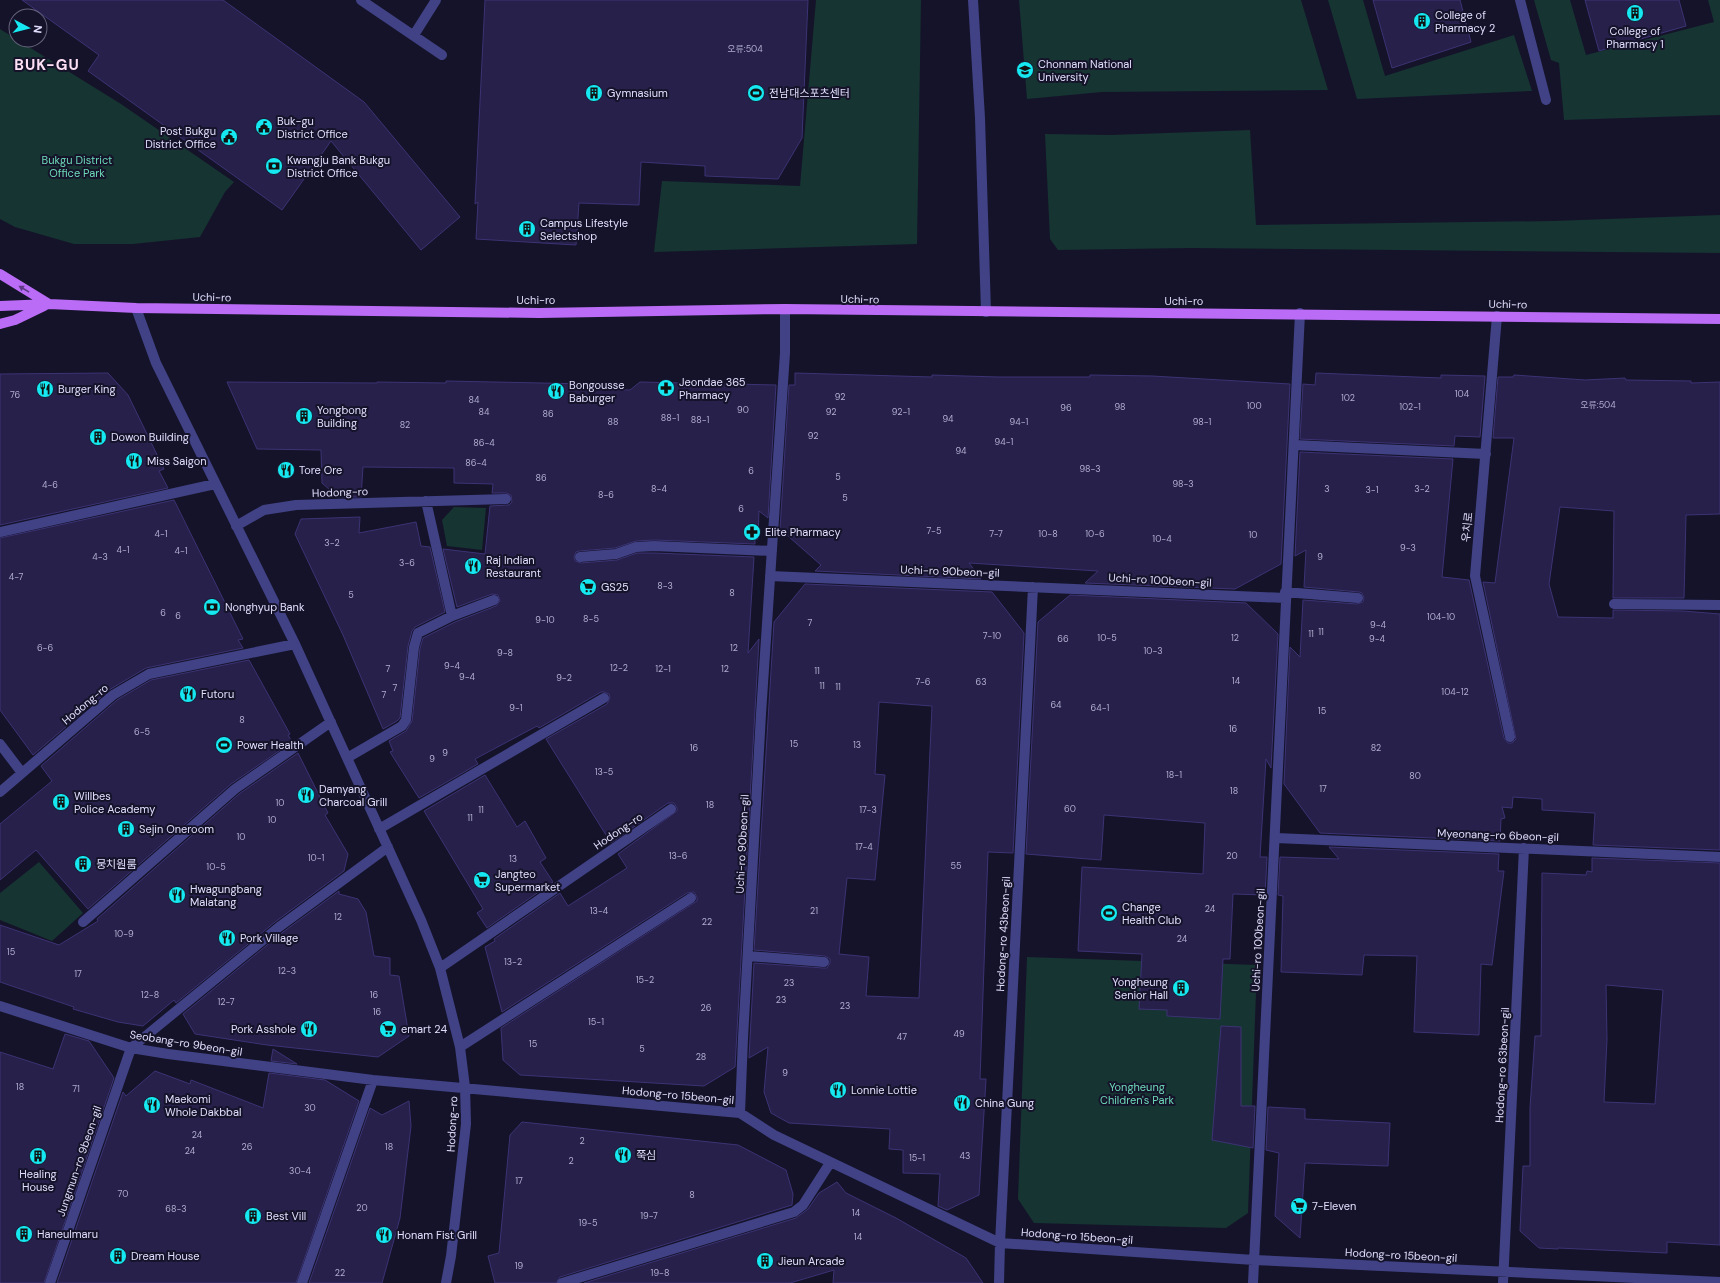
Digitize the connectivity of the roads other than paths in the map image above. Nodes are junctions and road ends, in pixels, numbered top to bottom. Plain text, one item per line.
1 (361, 0) edge
2 (436, 0) edge
3 (973, 0) edge
4 (1520, 0) edge
5 (414, 35) junction
6 (442, 55) dead end
7 (1546, 100) dead end
8 (0, 274) edge
9 (49, 304) junction
10 (0, 306) edge
11 (136, 308) junction
12 (785, 310) junction
13 (986, 312) junction
14 (1300, 313) junction
15 (1498, 316) junction
16 (1720, 319) edge
17 (0, 324) edge
18 (1294, 445) junction
19 (1486, 454) junction
20 (215, 484) junction
21 (506, 499) dead end
22 (426, 501) junction
23 (236, 526) junction
24 (0, 532) edge
25 (772, 551) junction
26 (580, 557) dead end
27 (770, 576) junction
28 (1033, 587) junction
29 (1285, 595) junction
30 (1358, 598) dead end
31 (494, 600) dead end
32 (1614, 604) dead end
33 (1720, 605) edge
34 (452, 616) junction
35 (295, 644) junction
36 (604, 698) dead end
37 (331, 722) junction
38 (1510, 737) dead end
39 (0, 744) edge
40 (347, 758) junction
41 (22, 773) junction
42 (0, 792) edge
43 (671, 809) dead end
44 (379, 829) junction
45 (1276, 838) junction
46 (388, 847) junction
47 (1524, 848) junction
48 (1720, 857) edge
49 (691, 898) dead end
50 (83, 922) dead end
51 (748, 956) junction
52 (824, 962) dead end
53 (440, 968) junction
54 (0, 1006) edge
55 (460, 1047) junction
56 (131, 1048) junction
57 (373, 1080) junction
58 (465, 1087) junction
59 (740, 1113) junction
60 (830, 1163) junction
61 (1000, 1243) junction
62 (1254, 1260) junction
63 (1504, 1272) junction
64 (1720, 1282) edge
65 (50, 1283) edge
66 (302, 1283) edge
67 (446, 1283) edge
68 (562, 1283) edge
69 (999, 1283) edge
70 (1253, 1283) edge
71 (1503, 1283) edge

1 - 5 street
2 - 5 street
3 - 13 street
4 - 7 street
5 - 6 street
9 -> 8 main road
9 - 10 main road, Uchi-ro
9 - 11 main road, Uchi-ro
9 - 17 main road
11 - 12 main road, Uchi-ro
11 - 20 street, Hodong-ro
12 - 13 main road, Uchi-ro
12 - 25 street, Uchi-ro 90beon-gil
13 - 14 main road, Uchi-ro
14 - 15 main road, Uchi-ro
14 - 18 street, Uchi-ro 100beon-gil
15 - 16 main road, Uchi-ro
15 - 19 street, 우치로
18 - 19 street
18 - 29 street, Uchi-ro 100beon-gil
19 - 38 street, 우치로
20 - 23 street, Hodong-ro
20 - 24 street
21 - 22 street, Hodong-ro
22 - 23 street, Hodong-ro
22 - 34 street
23 - 35 street, Hodong-ro
25 - 26 street
25 - 27 street, Uchi-ro 90beon-gil
27 - 28 street, Uchi-ro 90beon-gil
27 - 51 street, Uchi-ro 90beon-gil
28 - 29 street, Uchi-ro 100beon-gil
28 - 61 street, Hodong-ro 43beon-gil
29 - 30 street, Uchi-ro 100beon-gil
29 - 45 street, Uchi-ro 100beon-gil
31 - 34 street
32 - 33 street
34 - 40 street
35 - 37 street, Hodong-ro
35 - 41 street, Hodong-ro
36 - 44 street
37 - 40 street, Hodong-ro
37 - 50 street
39 - 41 street
40 - 44 street, Hodong-ro
41 - 42 street, Hodong-ro
43 - 53 street, Hodong-ro
44 - 46 street, Hodong-ro
45 - 47 street, Myeonang-ro 6beon-gil
45 - 62 street, Uchi-ro 100beon-gil
46 - 53 street, Hodong-ro
46 - 56 street
47 - 48 street, Myeonang-ro 6beon-gil
47 - 63 street, Hodong-ro 63beon-gil
49 - 55 street
51 - 52 street
51 - 59 street, Uchi-ro 90beon-gil
53 - 55 street, Hodong-ro
54 - 56 street, Seobang-ro 9beon-gil
55 - 58 street, Hodong-ro
56 - 57 street, Seobang-ro 9beon-gil
56 - 65 street, Jungmun-ro 9beon-gil
57 - 58 street, Seobang-ro 9beon-gil
57 - 66 street
58 - 59 street, Hodong-ro 15beon-gil
58 - 67 street, Hodong-ro
59 - 60 street, Hodong-ro 15beon-gil
60 - 61 street, Hodong-ro 15beon-gil
60 - 68 street
61 - 62 street, Hodong-ro 15beon-gil
61 - 69 street, Hodong-ro 43beon-gil
62 - 63 street, Hodong-ro 15beon-gil
62 - 70 street, Uchi-ro 100beon-gil
63 - 64 street, Hodong-ro 15beon-gil
63 - 71 street, Hodong-ro 63beon-gil

